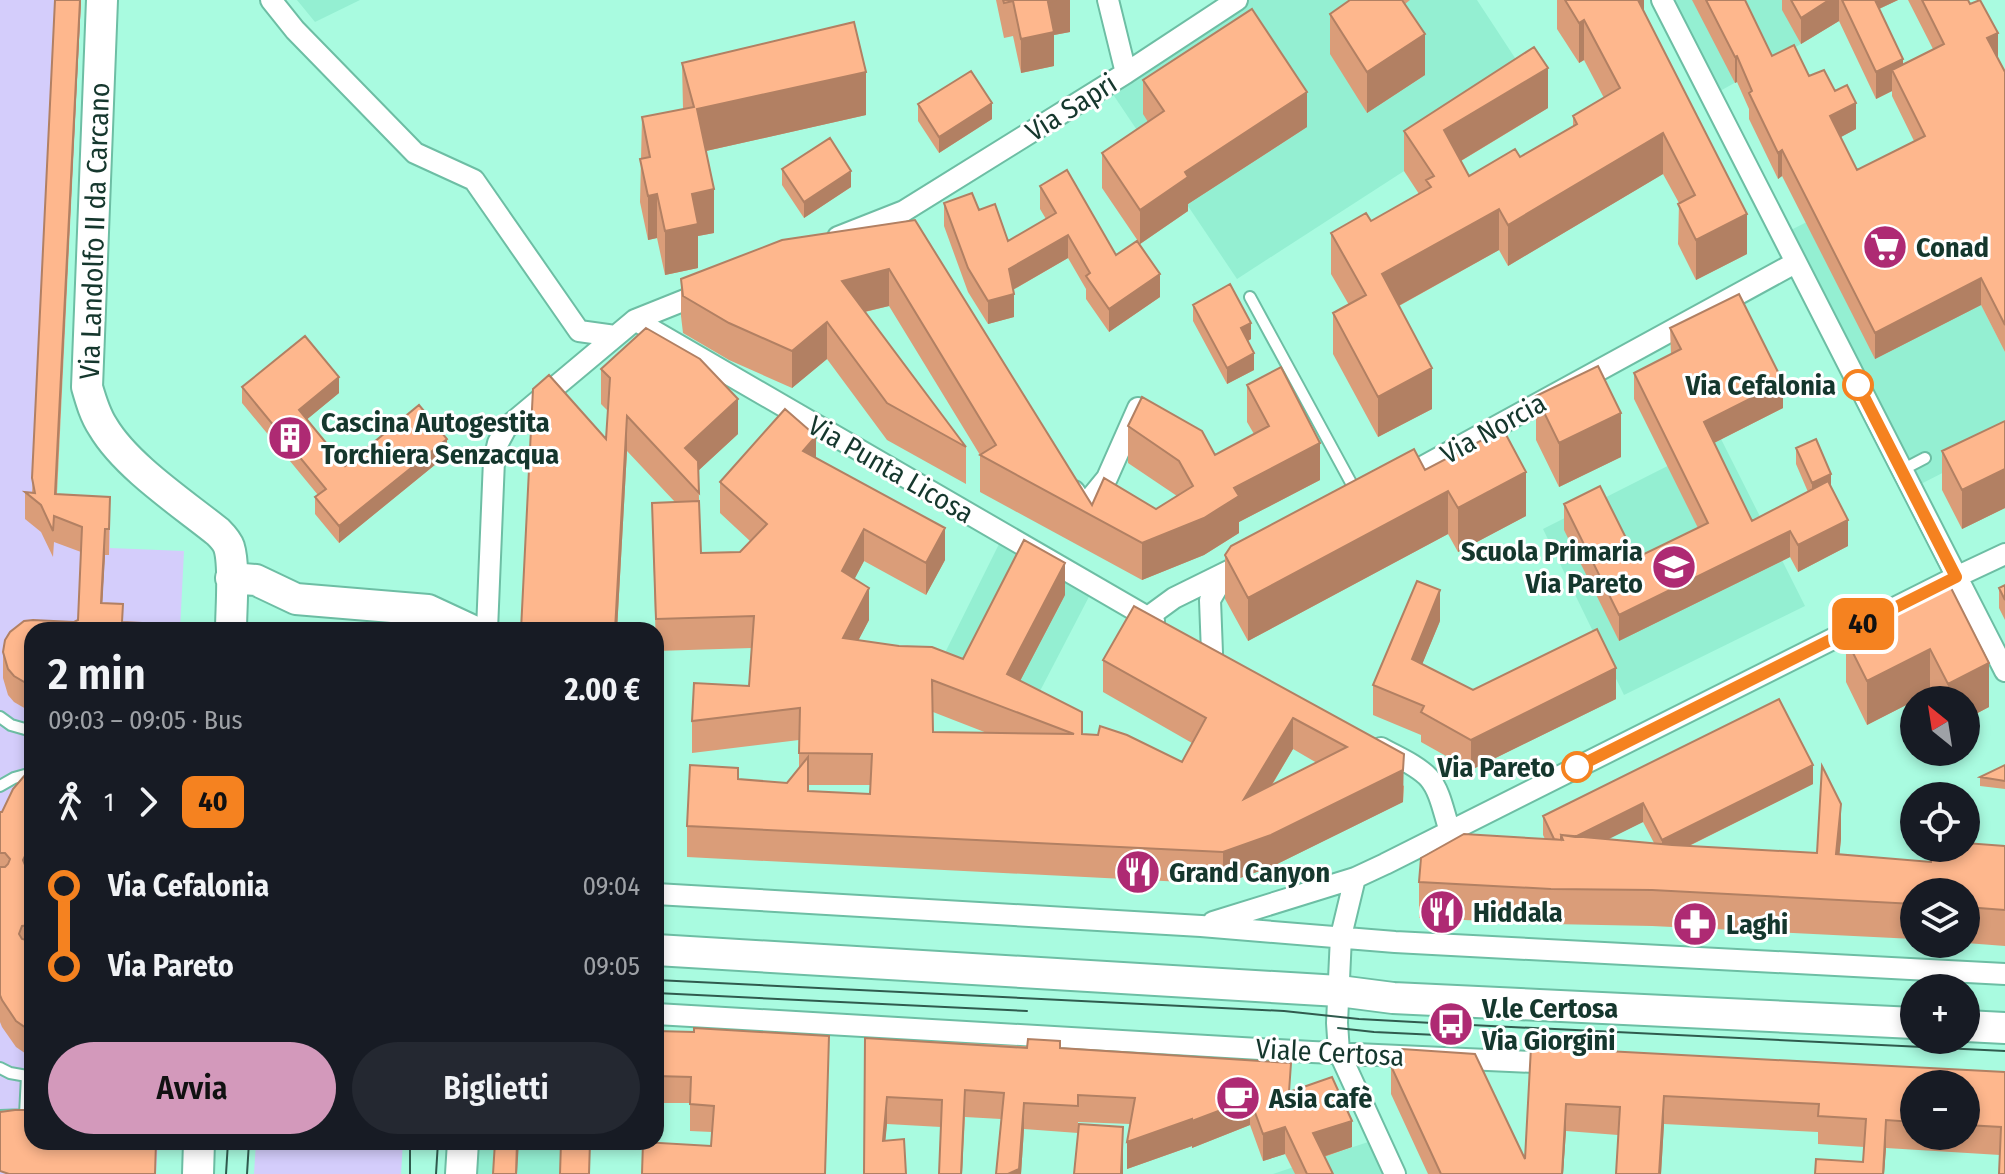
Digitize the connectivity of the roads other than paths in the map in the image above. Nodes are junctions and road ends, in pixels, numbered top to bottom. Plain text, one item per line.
1 (102, 0) edge
2 (271, 0) edge
3 (1108, 0) edge
4 (1237, 0) edge
5 (1662, 0) edge
6 (1126, 73) junction
7 (904, 211) junction
8 (915, 230) edge
9 (819, 245) edge
10 (1795, 263) junction
11 (719, 286) edge
12 (1250, 297) dead end
13 (635, 320) junction
14 (615, 336) junction
15 (1140, 405) edge
16 (1925, 458) dead end
17 (1902, 470) junction
18 (1063, 473) edge
19 (1365, 498) joint
20 (1265, 552) edge
21 (2005, 554) edge
22 (1225, 574) junction
23 (1956, 577) junction
24 (231, 578) junction
25 (1148, 617) junction
26 (231, 622) edge
27 (449, 622) edge
28 (487, 622) edge
29 (2005, 671) edge
30 (0, 717) edge
31 (24, 729) edge
32 (1358, 735) edge
33 (24, 775) edge
34 (0, 786) edge
35 (1450, 831) junction
36 (1355, 878) junction
37 (664, 894) edge
38 (1201, 926) junction
39 (1341, 936) junction
40 (664, 950) edge
41 (2005, 974) edge
42 (1339, 991) junction
43 (664, 1014) edge
44 (1900, 1022) edge
45 (1980, 1027) edge
46 (2005, 1028) edge
47 (1339, 1052) junction
48 (1579, 1064) edge
49 (0, 1068) edge
50 (24, 1075) edge
51 (24, 1115) edge
52 (0, 1116) edge
53 (199, 1150) edge
54 (462, 1150) edge
55 (198, 1174) edge
56 (461, 1174) edge
57 (1395, 1174) edge

1 - 24 main road, Via Landolfo II da Carcano
2 - 14 street
3 - 6 street
4 - 6 street, Via Sapri
5 - 10 street
6 - 7 street, Via Sapri
7 - 8 street
7 - 9 street, Via Sapri
10 - 17 street
10 - 19 street, Via Norcia
11 - 13 street
12 - 19 lane, Via Norcia
13 - 14 street
13 - 25 street, Via Punta Licosa
14 - 28 street
15 - 18 street
16 - 17 lane
17 - 23 street
20 - 22 street
21 - 23 street
22 - 25 street
22 - 25 street, Via Punta Licosa
23 - 29 street
23 - 35 street
24 - 26 main road
24 - 27 main road
30 - 31 lane
32 - 35 street
33 - 34 lane
35 - 36 street
36 - 38 street
36 - 39 street
37 - 38 street
38 - 39 street
39 - 41 street
39 - 42 street
40 - 42 main road, Viale Certosa
42 - 44 main road, Viale Certosa
42 - 47 street
43 - 47 street, Viale Certosa
45 - 46 main road
47 - 48 street, Viale Certosa
47 - 57 street
49 - 50 lane
51 - 52 lane
53 - 55 main road
54 - 56 main road

